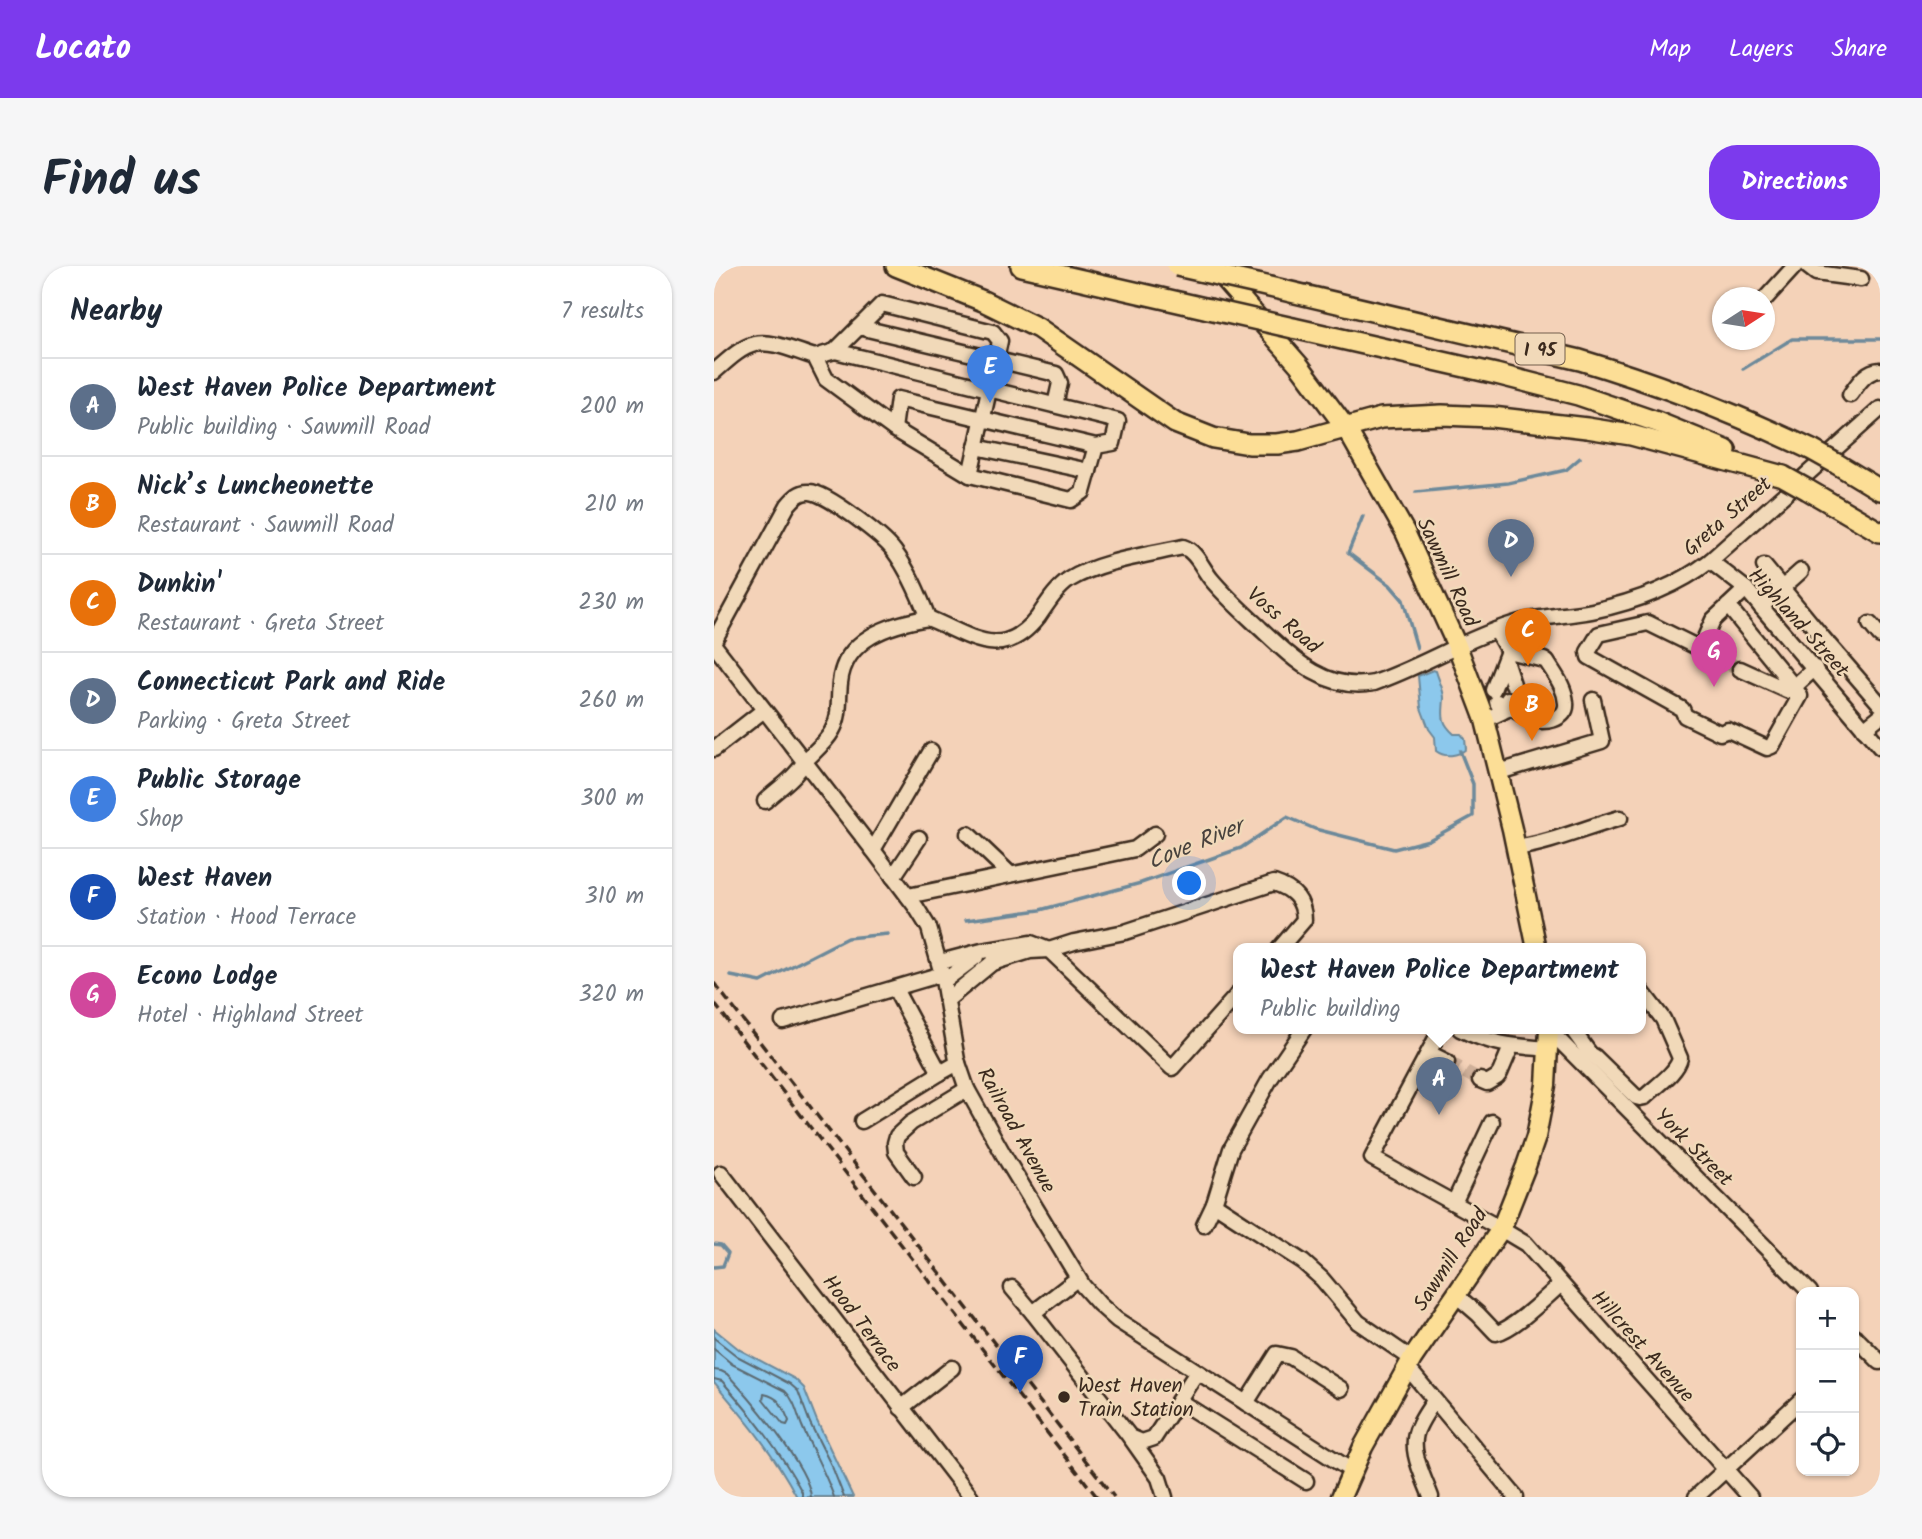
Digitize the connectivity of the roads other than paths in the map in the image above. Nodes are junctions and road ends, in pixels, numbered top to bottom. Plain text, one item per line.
1 (896, 266) edge
2 (1021, 266) edge
3 (1177, 266) edge
4 (1213, 266) edge
5 (1795, 266) edge
6 (1807, 266) edge
7 (1861, 279) dead end
8 (1775, 288) edge
9 (859, 327) junction
10 (835, 351) junction
11 (815, 357) junction
12 (996, 360) junction
13 (1880, 370) edge
14 (714, 372) edge
15 (989, 389) junction
16 (1850, 395) dead end
17 (1055, 405) junction
18 (1880, 409) edge
19 (982, 418) junction
20 (1346, 428) junction
21 (894, 429) junction
22 (1096, 446) junction
23 (976, 447) junction
24 (1089, 471) junction
25 (970, 475) junction
26 (1783, 476) junction
27 (1880, 490) edge
28 (1880, 532) edge
29 (1710, 561) junction
30 (1764, 566) dead end
31 (1801, 571) dead end
32 (1782, 588) junction
33 (1746, 589) junction
34 (1728, 606) junction
35 (1761, 607) junction
36 (1591, 611) junction
37 (928, 618) junction
38 (1870, 624) dead end
39 (1496, 630) junction
40 (1599, 635) junction
41 (1880, 636) edge
42 (714, 643) edge
43 (1457, 646) junction
44 (1815, 668) junction
45 (1740, 669) tunnel mouth
46 (1794, 687) junction
47 (1504, 690) junction
48 (1593, 700) dead end
49 (1880, 704) edge
50 (764, 710) junction
51 (1880, 716) edge
52 (1864, 729) junction
53 (1880, 747) edge
54 (714, 748) edge
55 (931, 751) dead end
56 (804, 761) junction
57 (1499, 772) junction
58 (765, 801) dead end
59 (1620, 818) dead end
60 (968, 834) dead end
61 (1155, 834) dead end
62 (919, 838) dead end
63 (1516, 848) junction
64 (873, 850) junction
65 (1010, 874) junction
66 (893, 877) junction
67 (908, 896) junction
68 (1284, 943) edge
69 (1536, 943) edge
70 (1049, 950) junction
71 (942, 972) junction
72 (895, 989) junction
73 (1646, 997) edge
74 (947, 1000) junction
75 (1233, 1000) edge
76 (783, 1021) dead end
77 (1301, 1034) edge
78 (1438, 1034) edge
79 (1471, 1034) edge
80 (1549, 1034) edge
81 (1554, 1034) edge
82 (1574, 1034) edge
83 (1511, 1046) junction
84 (1549, 1049) junction
85 (1429, 1053) junction
86 (1584, 1057) junction
87 (1447, 1062) tunnel mouth
88 (958, 1063) junction
89 (940, 1073) junction
90 (1480, 1080) dead end
91 (967, 1088) junction
92 (862, 1121) dead end
93 (1492, 1122) dead end
94 (721, 1173) dead end
95 (914, 1177) dead end
96 (1454, 1203) junction
97 (1214, 1204) junction
98 (1204, 1225) dead end
99 (1501, 1229) junction
100 (1077, 1278) junction
101 (1560, 1285) junction
102 (1805, 1287) edge
103 (1012, 1288) dead end
104 (1456, 1294) junction
105 (1033, 1313) junction
106 (1859, 1345) edge
107 (1880, 1362) edge
108 (1410, 1363) junction
109 (952, 1368) dead end
110 (1197, 1372) junction
111 (1341, 1389) dead end
112 (1179, 1401) junction
113 (1434, 1402) junction
114 (1246, 1403) junction
115 (1796, 1405) edge
116 (901, 1408) junction
117 (1130, 1437) junction
118 (1726, 1470) junction
119 (1352, 1471) junction
120 (1306, 1481) dead end
121 (1507, 1494) edge
122 (971, 1497) edge
123 (1165, 1497) edge
124 (1341, 1497) edge
125 (1431, 1497) edge
126 (1696, 1497) edge
127 (1750, 1497) edge

1 - 20 highway
2 - 26 highway, I 95, bridge
3 - 27 highway, I 95, bridge
4 - 20 main road, Sawmill Road
5 - 8 street
6 - 7 street
9 - 10 street
9 - 12 street
9 - 12 street
10 - 11 street
10 - 15 street
11 - 14 street
11 - 21 street
12 - 15 street
12 - 17 street
13 - 16 street
15 - 17 street
15 - 19 street
17 - 22 street
18 - 29 street, Greta Street
19 - 21 street
19 - 22 street
19 - 23 street
20 - 26 highway
20 - 43 main road, Sawmill Road
21 - 25 street
22 - 24 street
23 - 24 street
23 - 25 street
24 - 25 street
26 - 28 highway, I 95, bridge
29 - 33 street, Highland Street
29 - 36 street, Greta Street
30 - 32 street
31 - 32 street
32 - 35 street
32 - 49 street
33 - 34 street
33 - 35 street, Highland Street
34 - 40 street
34 - 46 street
35 - 44 street, Highland Street
36 - 39 street, Greta Street
36 - 40 street
37 - 42 street
37 - 43 street, Voss Road
37 - 56 street
38 - 41 street
39 - 43 street, Greta Street
39 - 47 street
40 - 46 street
42 - 50 street, Railroad Avenue
43 - 47 main road, Sawmill Road
44 - 46 street
44 - 52 street, Highland Street
45 - 46 street
47 - 47 street
47 - 57 main road, Sawmill Road
48 - 57 street
50 - 54 street
50 - 56 street, Railroad Avenue
51 - 52 street
52 - 53 street, Highland Street
55 - 64 street
56 - 58 street
56 - 64 street, Railroad Avenue
57 - 63 main road, Sawmill Road
59 - 63 street
60 - 65 street
61 - 65 street
62 - 66 street
63 - 69 main road, Sawmill Road
64 - 66 street, Railroad Avenue
65 - 67 street
66 - 67 street, Railroad Avenue
67 - 71 street, Railroad Avenue
68 - 70 street
70 - 71 street
70 - 74 street
70 - 75 street
71 - 72 street
71 - 74 street, Railroad Avenue
72 - 76 street
72 - 89 street
73 - 86 street
74 - 88 street, Railroad Avenue
77 - 97 street
78 - 85 street
79 - 83 street
80 - 84 main road, Sawmill Road
81 - 86 street, York Street
82 - 86 street
83 - 84 street
83 - 90 street
84 - 99 main road, Sawmill Road
85 - 87 street
85 - 96 street, Hillcrest Avenue
86 - 102 street, York Street
88 - 89 street
88 - 91 street, Railroad Avenue
89 - 92 street
91 - 95 street
91 - 100 street, Railroad Avenue
93 - 96 street
94 - 116 street, Hood Terrace
96 - 99 street, Hillcrest Avenue
97 - 98 street
97 - 108 street
99 - 101 street, Hillcrest Avenue
99 - 104 main road, Sawmill Road
100 - 105 street
100 - 110 street, Railroad Avenue
101 - 104 street
101 - 118 street, Hillcrest Avenue
103 - 105 street
104 - 108 main road, Sawmill Road
105 - 117 street
106 - 107 street
108 - 113 street
108 - 119 main road, Sawmill Road
109 - 116 street
110 - 112 street
110 - 114 street, Railroad Avenue
111 - 114 street
112 - 117 street
112 - 120 street
113 - 121 street
113 - 125 street
114 - 119 street, Railroad Avenue
115 - 118 street
116 - 122 street, Hood Terrace
117 - 123 street
118 - 126 street
118 - 127 street, Hillcrest Avenue
119 - 124 main road, Sawmill Road

